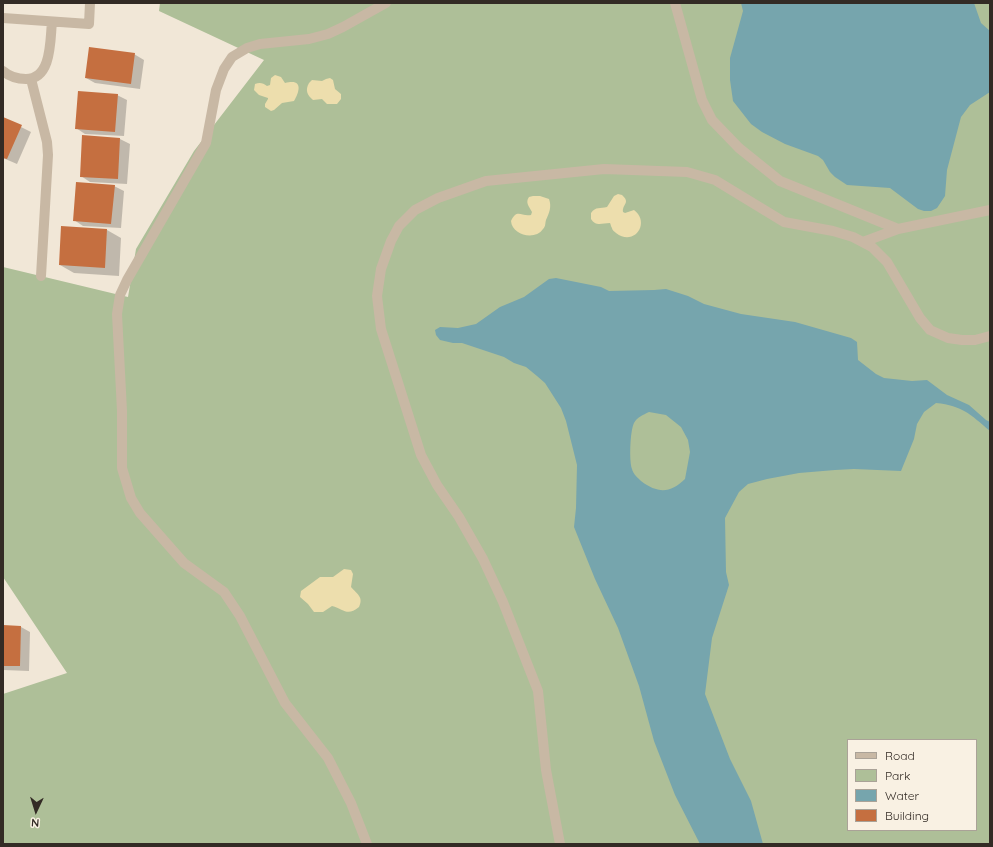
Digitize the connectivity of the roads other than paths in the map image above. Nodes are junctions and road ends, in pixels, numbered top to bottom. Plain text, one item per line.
1 (90, 3) edge
2 (386, 3) edge
3 (675, 3) edge
4 (3, 18) edge
5 (52, 22) junction
6 (3, 71) edge
7 (31, 79) junction
8 (990, 210) edge
9 (898, 229) junction
10 (863, 242) junction
11 (41, 276) dead end
12 (990, 336) edge
13 (367, 844) edge
14 (560, 844) edge

1 - 5 street
2 - 13 street
3 - 9 street
4 - 5 street
5 - 7 street
6 - 7 street
7 - 11 street
8 - 9 street
9 - 10 street
10 - 12 street
10 - 14 street

